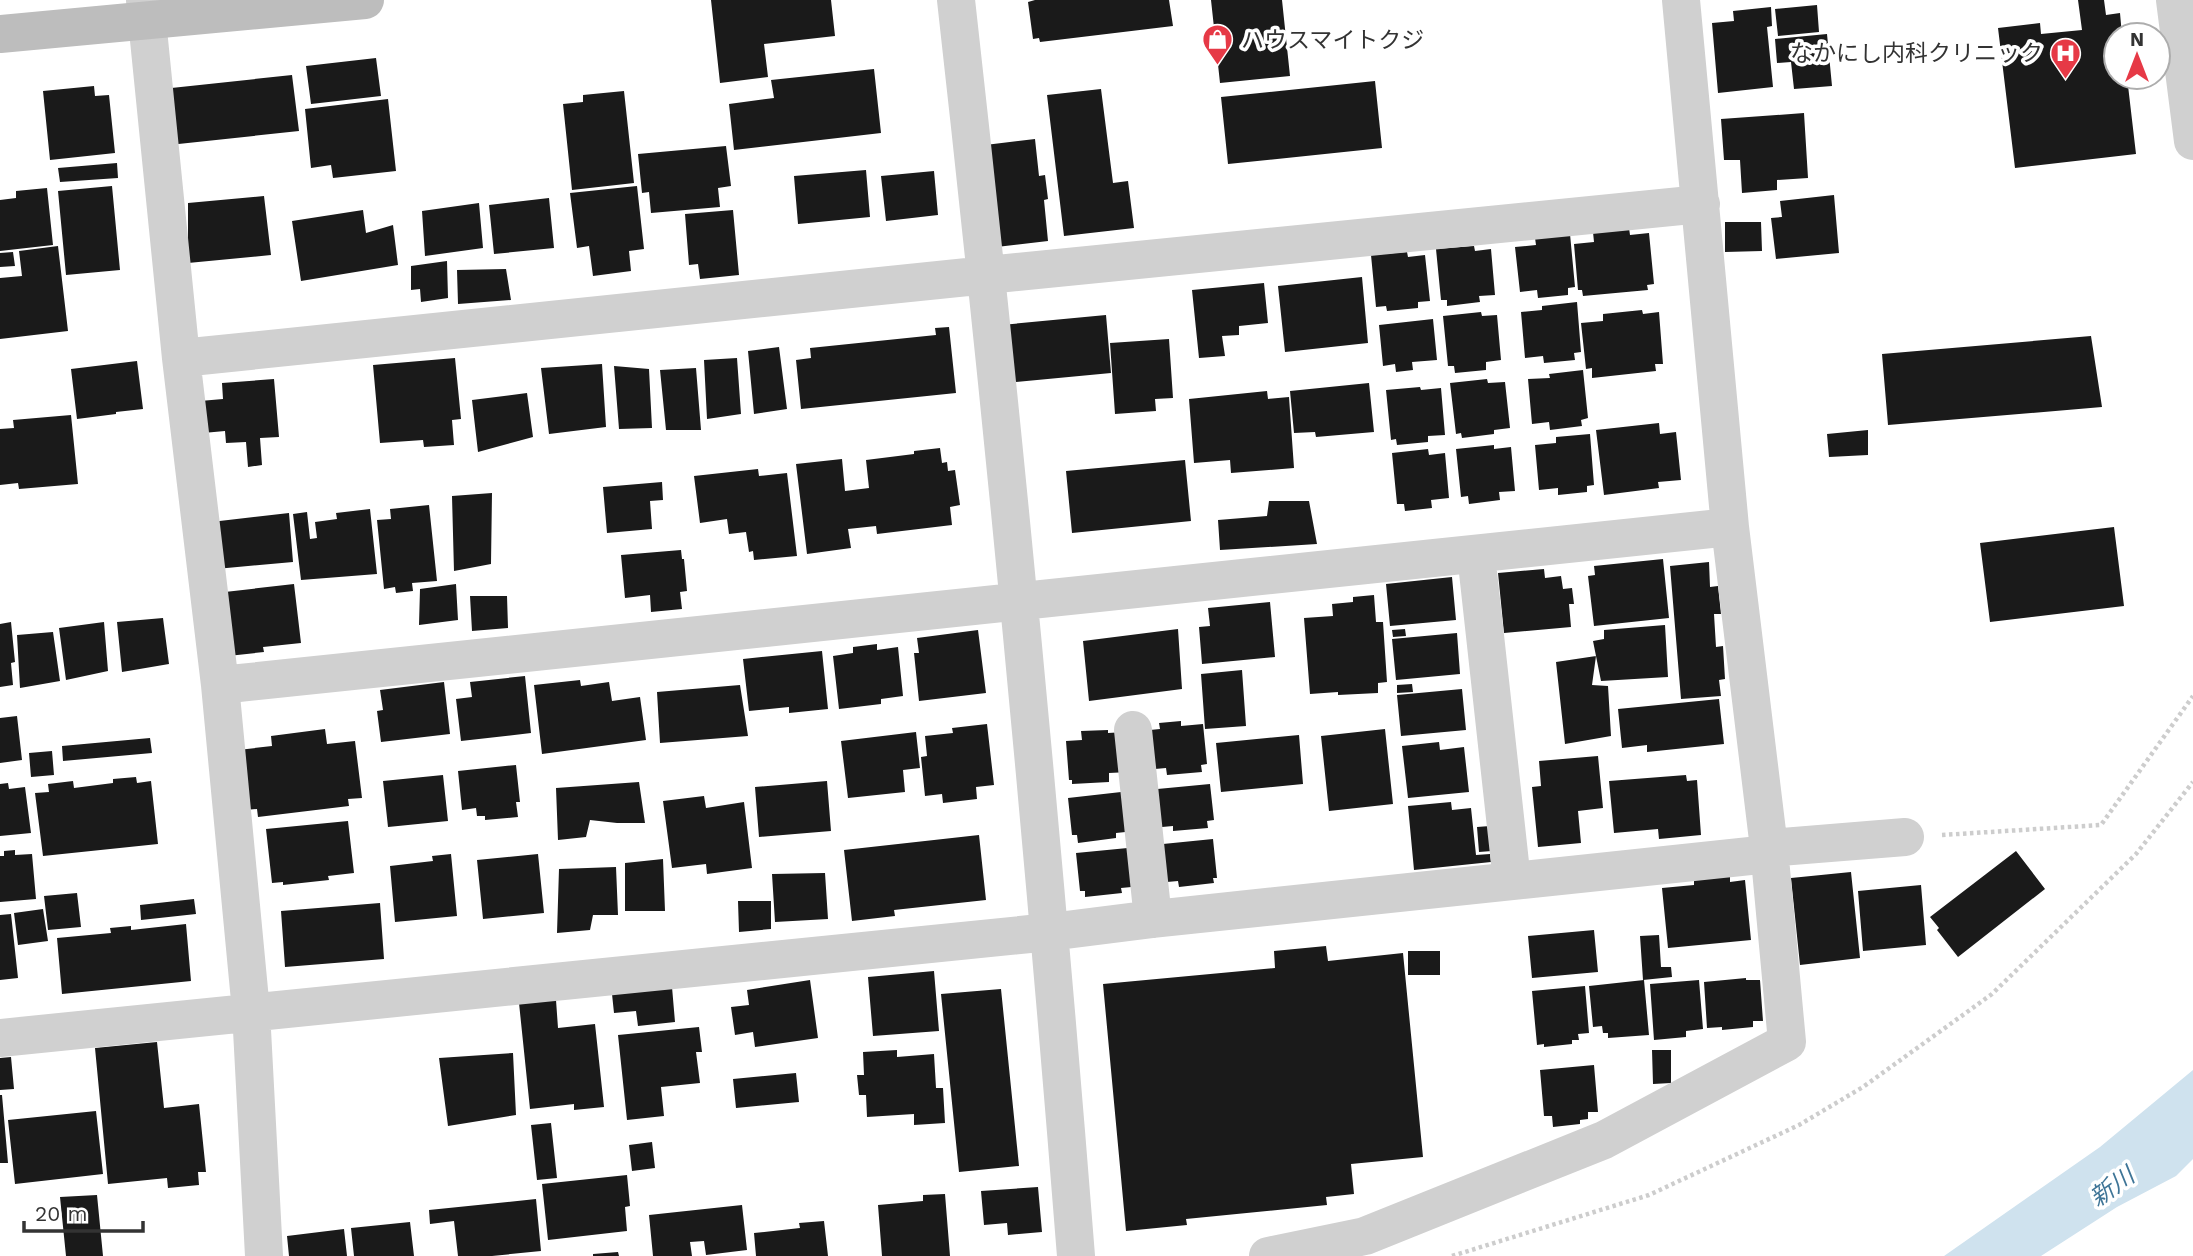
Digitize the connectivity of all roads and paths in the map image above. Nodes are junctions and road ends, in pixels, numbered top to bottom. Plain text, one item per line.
1 (365, 0) edge
2 (956, 0) edge
3 (1681, 0) edge
4 (2175, 0) edge
5 (146, 10) edge
6 (0, 34) edge
7 (2193, 141) edge
8 (1702, 204) junction
9 (987, 275) junction
10 (181, 358) junction
11 (1730, 527) junction
12 (1476, 554) junction
13 (1020, 600) junction
14 (220, 685) junction
15 (2193, 696) edge
16 (1133, 730) dead end
17 (2193, 782) edge
18 (1905, 837) joint
19 (1769, 851) junction
20 (1512, 881) junction
21 (1153, 919) junction
22 (1050, 932) junction
23 (251, 1012) junction
24 (0, 1038) edge
25 (264, 1256) edge
26 (1076, 1256) edge
27 (1268, 1256) edge
28 (1452, 1256) edge

1 - 5 street
2 - 9 street
3 - 8 street
4 - 7 street
5 - 6 street
5 - 10 street
8 - 9 street
8 - 11 street
9 - 10 street
9 - 13 street
10 - 14 street
11 - 12 street
11 - 19 street
12 - 13 street
12 - 20 street
13 - 14 street
13 - 22 street
14 - 23 street
15 - 18 path
16 - 21 street
17 - 28 path
18 - 19 street
19 - 20 street
19 - 27 street
20 - 21 street
21 - 22 street
22 - 23 street
22 - 26 street
23 - 24 street
23 - 25 street

